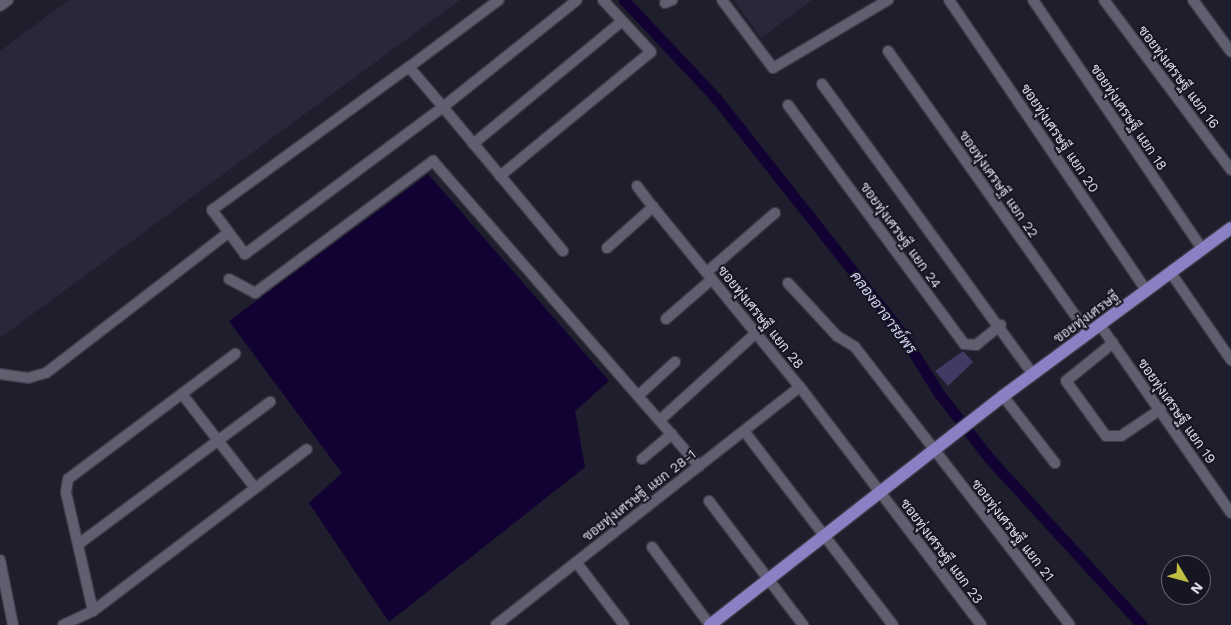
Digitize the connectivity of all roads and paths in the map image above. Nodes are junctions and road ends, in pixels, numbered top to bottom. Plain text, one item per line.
1 (8, 0) edge
2 (499, 0) edge
3 (577, 0) edge
4 (603, 0) edge
5 (722, 0) edge
6 (888, 0) edge
7 (949, 0) edge
8 (1033, 0) edge
9 (1104, 0) edge
10 (1193, 0) edge
11 (0, 6) edge
12 (622, 21) junction
13 (888, 51) dead end
14 (1231, 52) edge
15 (409, 67) junction
16 (822, 84) dead end
17 (788, 106) dead end
18 (443, 107) junction
19 (473, 144) junction
20 (1231, 170) edge
21 (500, 176) junction
22 (637, 186) dead end
23 (652, 207) junction
24 (776, 213) dead end
25 (1231, 228) edge
26 (228, 233) junction
27 (607, 248) dead end
28 (1203, 250) junction
29 (562, 251) dead end
30 (1171, 273) junction
31 (709, 275) junction
32 (229, 279) dead end
33 (788, 283) dead end
34 (1147, 291) junction
35 (666, 318) dead end
36 (1001, 325) junction
37 (1100, 325) junction
38 (756, 333) junction
39 (1088, 333) junction
40 (1113, 343) junction
41 (235, 354) dead end
42 (1231, 360) edge
43 (675, 362) dead end
44 (0, 374) edge
45 (1033, 374) junction
46 (800, 387) junction
47 (182, 394) junction
48 (639, 395) junction
49 (1003, 396) junction
50 (270, 402) dead end
51 (1161, 409) junction
52 (660, 420) junction
53 (744, 431) junction
54 (672, 434) junction
55 (218, 440) junction
56 (308, 448) dead end
57 (934, 452) junction
58 (642, 459) dead end
59 (1055, 463) dead end
60 (699, 466) junction
61 (255, 488) junction
62 (881, 494) junction
63 (709, 501) dead end
64 (1231, 513) edge
65 (826, 536) junction
66 (80, 542) junction
67 (652, 547) dead end
68 (0, 560) edge
69 (576, 562) junction
70 (1, 573) edge
71 (769, 580) junction
72 (93, 611) junction
73 (13, 625) edge
74 (63, 625) edge
75 (496, 625) edge
76 (624, 625) edge
77 (710, 625) edge
78 (803, 625) edge
79 (893, 625) edge
80 (981, 625) edge
81 (1070, 625) edge

1 - 11 street
2 - 15 street
3 - 18 street
4 - 12 street
5 - 6 street
7 - 34 street, ซอยทุ่งเศรษฐี แยก 20
8 - 28 street, ซอยทุ่งเศรษฐี แยก 18
9 - 20 street, ซอยทุ่งเศรษฐี แยก 16
10 - 14 street
12 - 19 street
12 - 21 street
13 - 39 street, ซอยทุ่งเศรษฐี แยก 22
15 - 18 street
15 - 26 street
16 - 36 street, ซอยทุ่งเศรษฐี แยก 24
17 - 36 street, ซอยทุ่งเศรษฐี แยก 24
18 - 19 street
18 - 26 street
19 - 21 street
21 - 29 street
22 - 23 street, ซอยทุ่งเศรษฐี แยก 28
23 - 27 street
23 - 31 street, ซอยทุ่งเศรษฐี แยก 28
24 - 31 street
25 - 28 main road, ซอยทุ่งเศรษฐี
26 - 44 street
28 - 30 main road, ซอยทุ่งเศรษฐี
30 - 34 main road, ซอยทุ่งเศรษฐี
30 - 42 street
31 - 35 street
31 - 38 street, ซอยทุ่งเศรษฐี แยก 28
32 - 48 street
33 - 57 street, ซอยทุ่งเศรษฐี แยก 21
34 - 37 main road, ซอยทุ่งเศรษฐี
36 - 45 street, ซอยทุ่งเศรษฐี แยก 24
37 - 39 main road, ซอยทุ่งเศรษฐี
37 - 40 street, ซอยทุ่งเศรษฐี แยก 19
38 - 46 street, ซอยทุ่งเศรษฐี แยก 28
38 - 52 street
39 - 45 main road, ซอยทุ่งเศรษฐี
40 - 51 street, ซอยทุ่งเศรษฐี แยก 19
40 - 51 street
41 - 47 street
43 - 48 street
45 - 49 main road, ซอยทุ่งเศรษฐี
46 - 53 street, ซอยทุ่งเศรษฐี แยก 28-1
46 - 62 street, ซอยทุ่งเศรษฐี แยก 28
47 - 55 street
47 - 66 street
48 - 52 street
49 - 57 main road, ซอยทุ่งเศรษฐี
49 - 59 street
50 - 55 street
51 - 64 street, ซอยทุ่งเศรษฐี แยก 19
52 - 54 street
53 - 60 street, ซอยทุ่งเศรษฐี แยก 28-1
53 - 65 street
54 - 58 street
54 - 60 street
55 - 61 street
55 - 66 street
56 - 61 street
57 - 62 main road, ซอยทุ่งเศรษฐี
57 - 81 street, ซอยทุ่งเศรษฐี แยก 21
60 - 69 street, ซอยทุ่งเศรษฐี แยก 28-1
61 - 72 street
62 - 65 main road, ซอยทุ่งเศรษฐี
62 - 80 street, ซอยทุ่งเศรษฐี แยก 23
63 - 71 street
65 - 71 main road, ซอยทุ่งเศรษฐี
65 - 79 street
66 - 72 street
67 - 77 street
68 - 70 street
69 - 75 street, ซอยทุ่งเศรษฐี แยก 28-1
69 - 76 street
70 - 73 street
71 - 77 main road, ซอยทุ่งเศรษฐี
71 - 78 street
72 - 74 street

